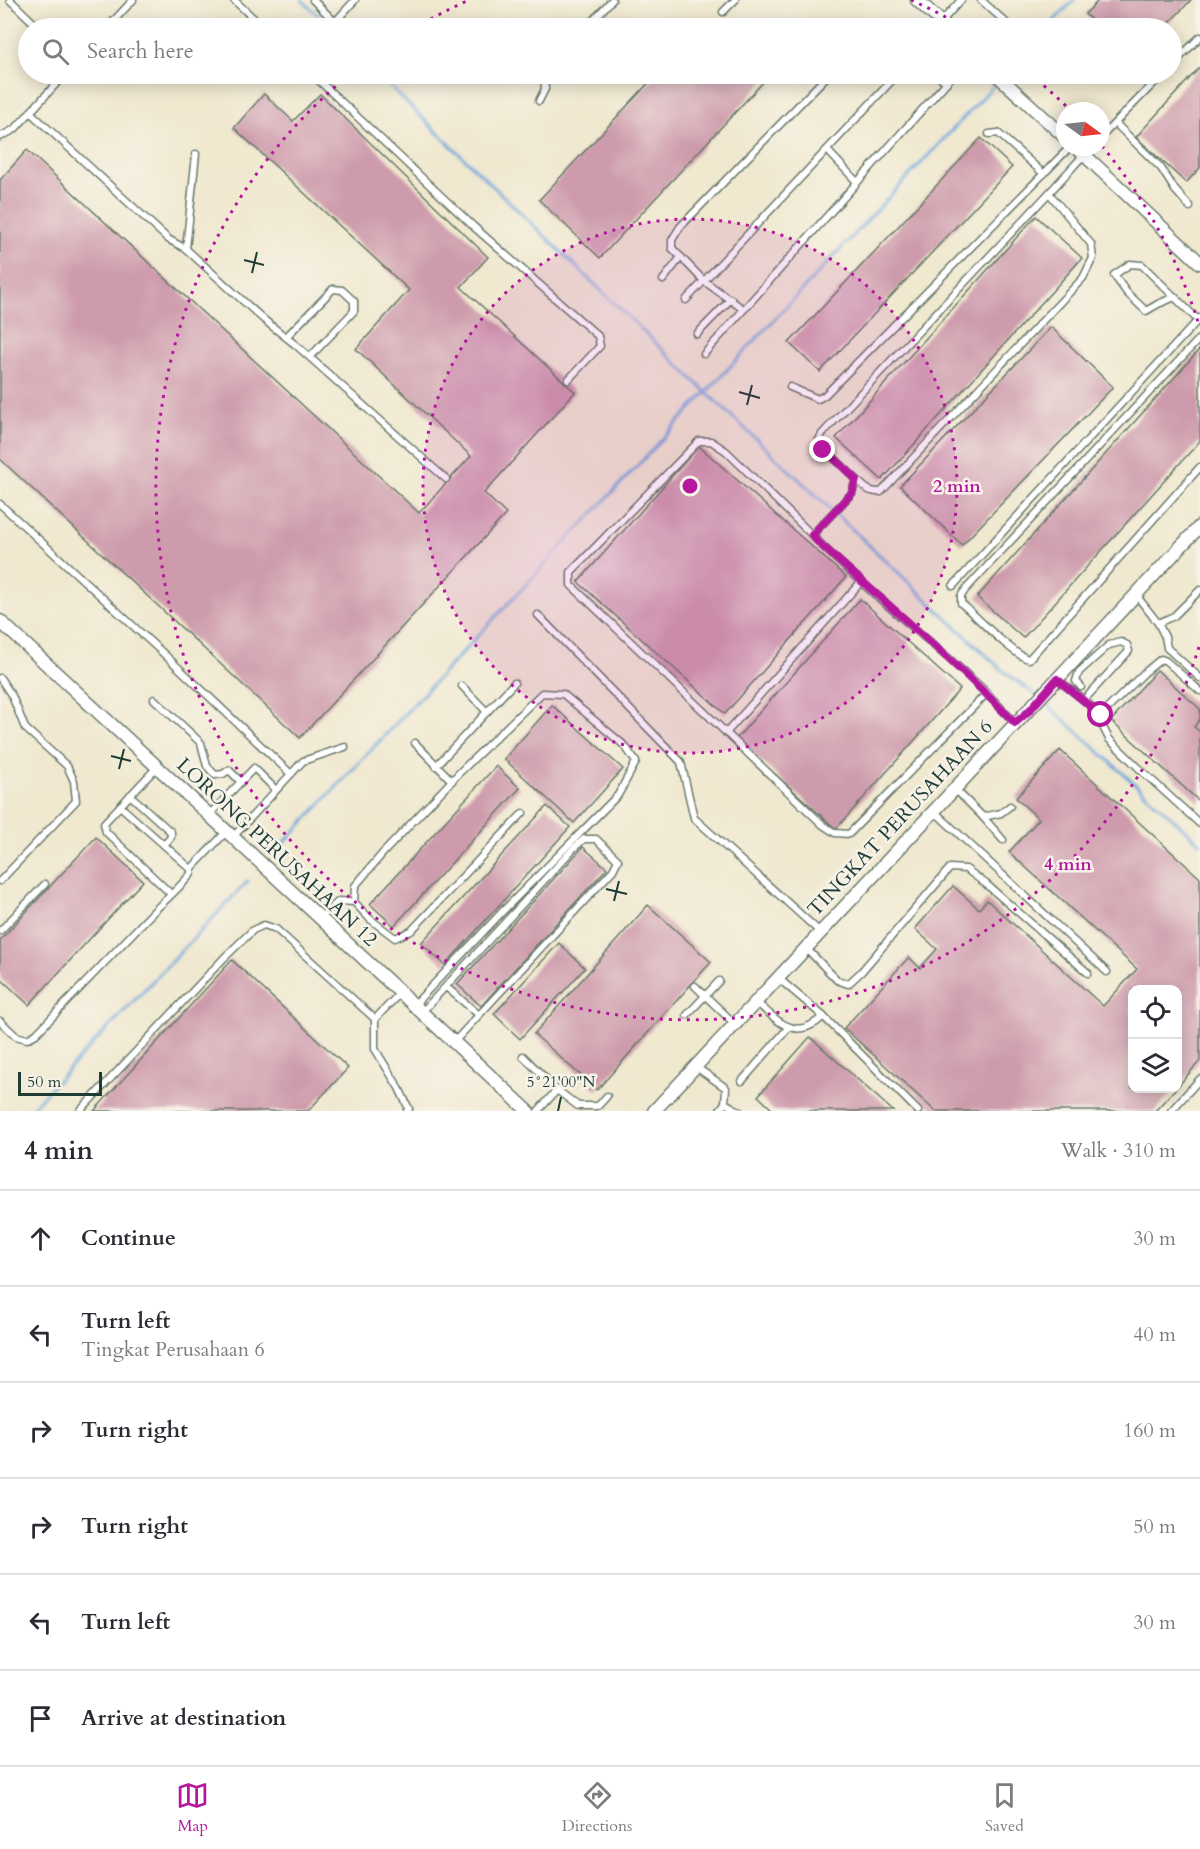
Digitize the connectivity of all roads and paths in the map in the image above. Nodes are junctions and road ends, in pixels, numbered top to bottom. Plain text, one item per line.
1 (10, 0) edge
2 (133, 0) edge
3 (234, 0) edge
4 (313, 0) edge
5 (355, 0) edge
6 (612, 0) edge
7 (735, 0) edge
8 (917, 0) edge
9 (962, 0) edge
10 (981, 0) edge
11 (723, 12) dead end
12 (29, 18) edge
13 (116, 18) edge
14 (253, 18) edge
15 (331, 18) edge
16 (339, 18) edge
17 (595, 18) edge
18 (936, 18) edge
19 (949, 18) edge
20 (1001, 18) edge
21 (1200, 37) edge
22 (1182, 55) edge
23 (56, 84) edge
24 (323, 84) edge
25 (545, 84) edge
26 (819, 84) edge
27 (889, 84) edge
28 (944, 84) edge
29 (1008, 84) edge
30 (1153, 84) edge
31 (539, 101) dead end
32 (30, 112) junction
33 (1115, 123) junction
34 (1110, 128) edge
35 (1056, 129) edge
36 (989, 134) dead end
37 (0, 137) edge
38 (827, 150) junction
39 (196, 154) dead end
40 (1061, 156) edge
41 (1078, 156) edge
42 (1090, 156) edge
43 (1044, 174) junction
44 (857, 182) junction
45 (1049, 193) junction
46 (1190, 207) dead end
47 (186, 249) junction
48 (681, 257) junction
49 (1200, 263) edge
50 (663, 280) dead end
51 (704, 280) junction
52 (1175, 297) junction
53 (731, 299) junction
54 (686, 300) dead end
55 (743, 309) junction
56 (1199, 319) edge
57 (697, 334) dead end
58 (286, 337) junction
59 (1200, 338) edge
60 (704, 354) dead end
61 (310, 357) junction
62 (568, 380) dead end
63 (790, 387) dead end
64 (1200, 466) edge
65 (446, 479) dead end
66 (856, 479) junction
67 (0, 504) edge
68 (1200, 526) edge
69 (812, 535) junction
70 (861, 582) junction
71 (953, 586) dead end
72 (1200, 590) edge
73 (1136, 594) junction
74 (537, 615) dead end
75 (0, 621) edge
76 (1158, 623) junction
77 (0, 678) edge
78 (1200, 678) edge
79 (1057, 679) junction
80 (514, 683) dead end
81 (462, 686) dead end
82 (1081, 687) dead end
83 (1200, 691) edge
84 (987, 693) junction
85 (154, 699) dead end
86 (1084, 700) junction
87 (487, 712) junction
88 (1101, 715) junction
89 (1015, 723) junction
90 (726, 733) junction
91 (415, 743) dead end
92 (345, 747) dead end
93 (157, 766) junction
94 (436, 766) junction
95 (291, 774) junction
96 (452, 780) junction
97 (241, 782) junction
98 (955, 788) junction
99 (276, 790) junction
100 (130, 795) junction
101 (120, 806) junction
102 (1010, 806) dead end
103 (934, 810) junction
104 (523, 813) dead end
105 (209, 815) junction
106 (983, 817) junction
107 (1200, 824) edge
108 (230, 834) junction
109 (1003, 840) dead end
110 (164, 845) junction
111 (191, 869) junction
112 (0, 880) edge
113 (45, 885) dead end
114 (171, 894) junction
115 (354, 902) junction
116 (320, 918) junction
117 (0, 931) edge
118 (820, 932) junction
119 (806, 948) junction
120 (1107, 972) dead end
121 (1088, 973) dead end
122 (778, 978) junction
123 (718, 981) dead end
124 (695, 986) dead end
125 (446, 987) junction
126 (401, 993) junction
127 (706, 996) junction
128 (756, 1001) junction
129 (418, 1009) junction
130 (478, 1014) junction
131 (687, 1015) dead end
132 (823, 1016) junction
133 (375, 1019) junction
134 (0, 1021) edge
135 (735, 1024) junction
136 (789, 1027) junction
137 (453, 1042) junction
138 (524, 1056) dead end
139 (695, 1067) junction
140 (1200, 1079) edge
141 (742, 1081) dead end
142 (557, 1090) junction
143 (607, 1096) dead end
144 (725, 1103) junction
145 (409, 1110) edge
146 (80, 1111) edge
147 (528, 1111) edge
148 (538, 1111) edge
149 (654, 1111) edge
150 (719, 1111) edge
151 (739, 1111) edge
152 (918, 1111) edge
153 (1171, 1111) edge

1 - 12 lane
2 - 13 lane
3 - 14 lane
4 - 15 lane
5 - 16 lane
6 - 17 lane
7 - 11 lane
8 - 18 street
9 - 19 lane
10 - 20 lane
21 - 22 lane
23 - 32 lane
24 - 62 lane
25 - 31 lane
26 - 48 lane
27 - 38 lane
28 - 44 lane
29 - 35 street
30 - 33 lane
32 - 37 lane
32 - 47 lane
33 - 34 lane
33 - 46 lane
36 - 43 lane
38 - 44 lane
38 - 51 lane
39 - 47 lane
40 - 43 lane
41 - 45 lane
42 - 49 street
43 - 63 lane
44 - 55 lane
45 - 66 lane
45 - 66 lane
47 - 58 lane
48 - 50 lane
48 - 51 lane
51 - 53 lane
51 - 54 lane
52 - 52 lane
52 - 56 lane
53 - 55 lane
53 - 57 lane
55 - 60 lane
56 - 71 lane
58 - 61 lane
58 - 61 lane
59 - 64 lane
61 - 65 lane
66 - 69 lane
67 - 95 lane
68 - 73 street, TINGKAT PERUSAHAAN 6
69 - 70 lane
69 - 90 lane
70 - 84 lane
70 - 90 lane
72 - 76 lane
73 - 76 lane
73 - 79 street, TINGKAT PERUSAHAAN 6
74 - 118 lane
75 - 93 street, LORONG PERUSAHAAN 12
76 - 78 lane
77 - 112 lane
79 - 86 lane
79 - 89 street, TINGKAT PERUSAHAAN 6
80 - 87 lane
81 - 87 lane
82 - 86 lane
83 - 88 lane
84 - 89 lane
84 - 90 lane
85 - 97 lane
86 - 88 lane
87 - 94 lane
88 - 107 lane
89 - 98 street, TINGKAT PERUSAHAAN 6
91 - 94 lane
92 - 95 lane
93 - 100 lane
93 - 105 street, LORONG PERUSAHAAN 12
94 - 96 lane
95 - 99 lane
96 - 115 lane
96 - 129 lane
97 - 99 lane
97 - 105 lane
98 - 103 street, TINGKAT PERUSAHAAN 6
98 - 106 lane
99 - 108 lane
100 - 101 lane
100 - 110 lane
101 - 110 lane
101 - 114 lane
102 - 106 lane
103 - 118 street, TINGKAT PERUSAHAAN 6
103 - 120 lane
104 - 115 lane
105 - 108 street, LORONG PERUSAHAAN 12
106 - 109 lane
108 - 111 lane
108 - 116 street, LORONG PERUSAHAAN 12
110 - 111 lane
111 - 114 lane
113 - 117 lane
114 - 134 lane
115 - 116 lane
116 - 126 street, LORONG PERUSAHAAN 12
118 - 119 street, TINGKAT PERUSAHAAN 6
119 - 121 lane
119 - 122 street, TINGKAT PERUSAHAAN 6
122 - 128 street, TINGKAT PERUSAHAAN 6
122 - 132 lane
123 - 127 lane
124 - 127 lane
125 - 129 lane
125 - 130 lane
125 - 130 lane
126 - 129 street, LORONG PERUSAHAAN 12
126 - 133 lane
127 - 131 lane
127 - 135 lane
128 - 135 street, TINGKAT PERUSAHAAN 6
128 - 136 lane
129 - 137 street, LORONG PERUSAHAAN 12
130 - 137 lane
132 - 136 lane
132 - 152 lane
133 - 145 lane
133 - 146 lane
135 - 139 street, TINGKAT PERUSAHAAN 6
136 - 141 lane
137 - 147 street, LORONG PERUSAHAAN 12
138 - 142 lane
139 - 144 lane
139 - 149 street, TINGKAT PERUSAHAAN 6
140 - 153 lane
142 - 143 lane
142 - 148 lane
144 - 150 lane
144 - 151 lane

